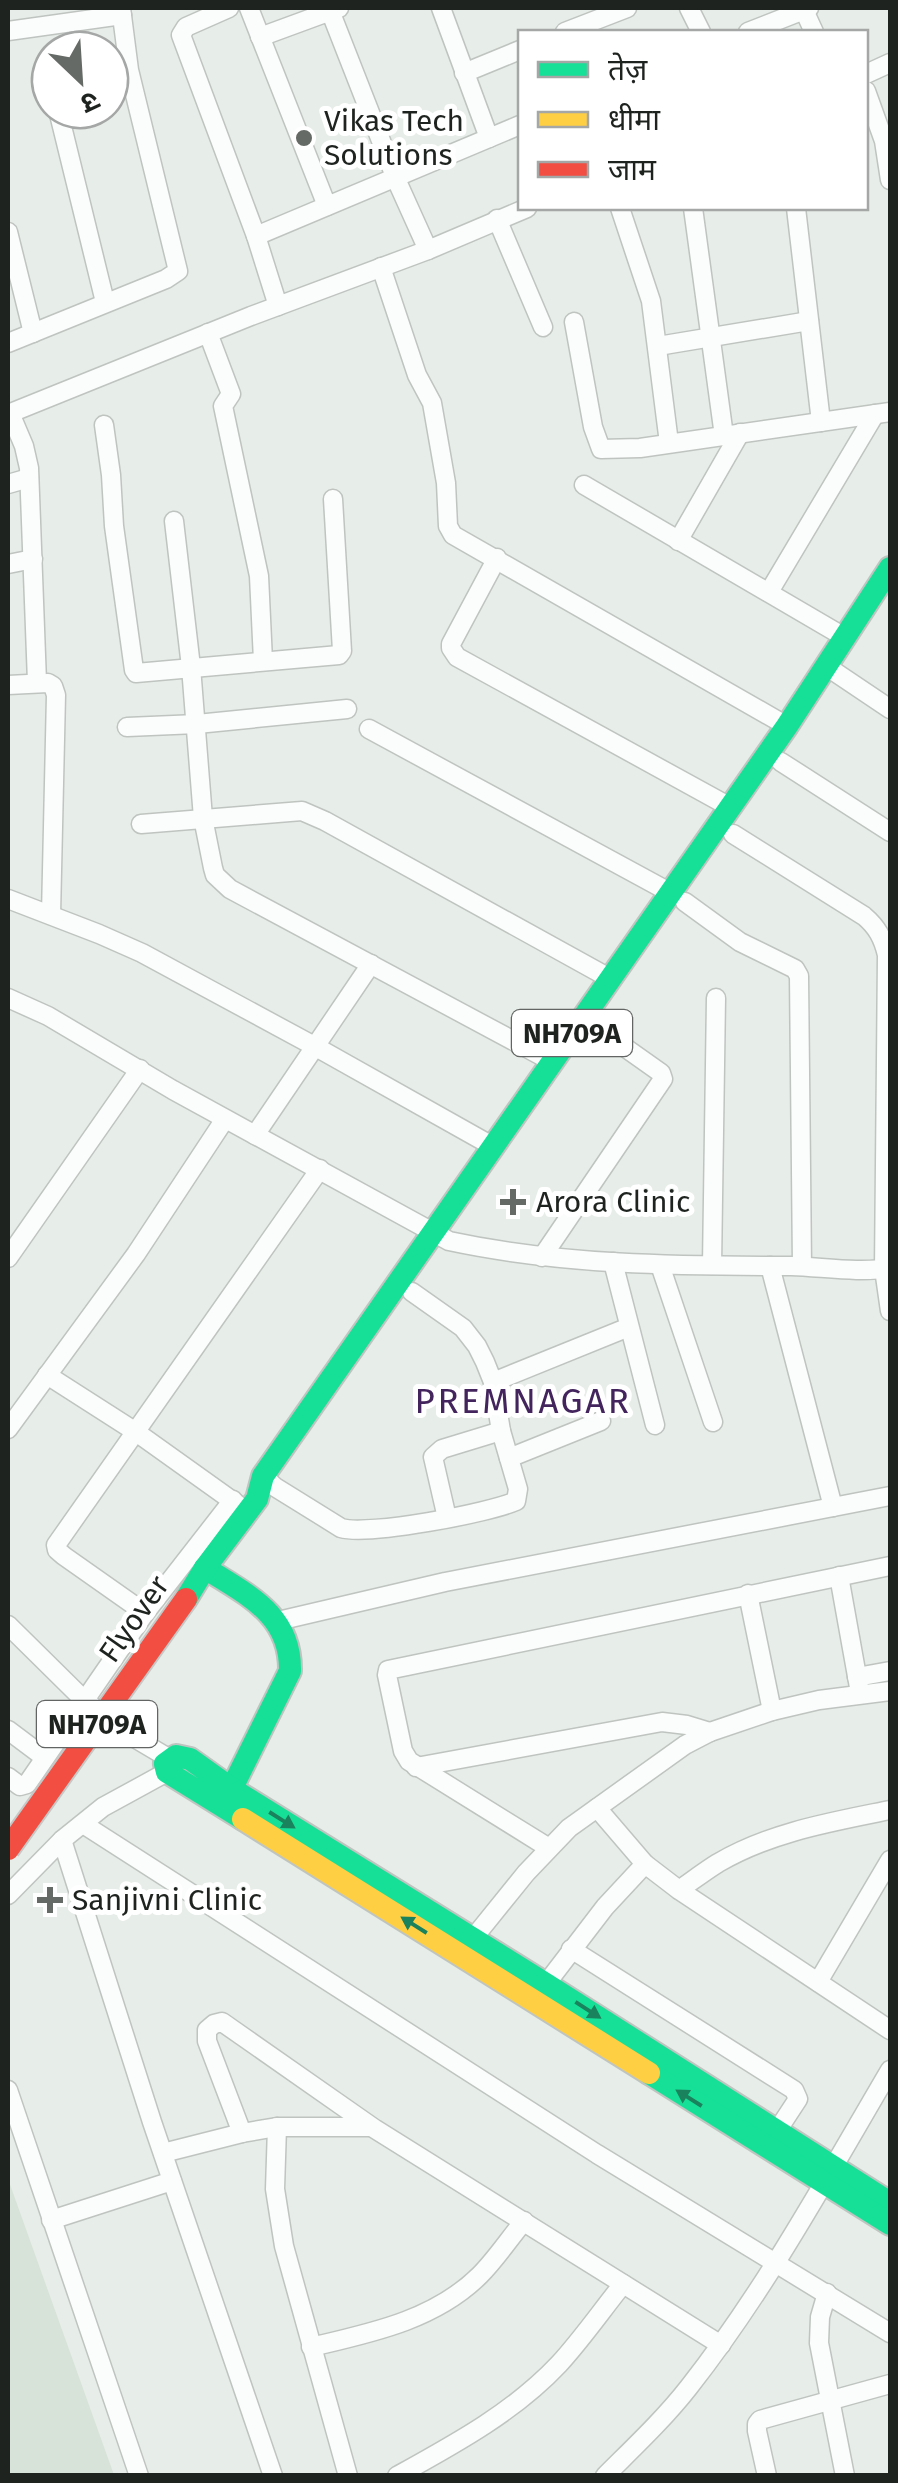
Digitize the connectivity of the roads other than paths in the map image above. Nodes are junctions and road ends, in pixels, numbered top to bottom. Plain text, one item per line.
1 (229, 8) edge
2 (250, 8) edge
3 (333, 8) edge
4 (441, 8) edge
5 (627, 8) edge
6 (805, 8) edge
7 (122, 11) edge
8 (44, 16) edge
9 (570, 30) edge
10 (753, 30) edge
11 (8, 32) edge
12 (260, 37) junction
13 (518, 51) edge
14 (464, 73) junction
15 (868, 96) edge
16 (518, 127) edge
17 (63, 130) edge
18 (489, 138) junction
19 (396, 179) junction
20 (890, 180) edge
21 (327, 206) junction
22 (521, 210) edge
23 (621, 210) edge
24 (693, 210) edge
25 (796, 210) edge
26 (497, 219) junction
27 (8, 232) edge
28 (256, 236) junction
29 (428, 250) junction
30 (11, 266) edge
31 (381, 268) junction
32 (105, 302) junction
33 (278, 306) junction
34 (809, 321) junction
35 (574, 322) dead end
36 (543, 327) dead end
37 (33, 332) junction
38 (208, 333) junction
39 (710, 338) junction
40 (8, 343) edge
41 (658, 346) junction
42 (882, 413) edge
43 (9, 414) edge
44 (821, 422) junction
45 (104, 425) dead end
46 (732, 435) junction
47 (669, 444) junction
48 (29, 478) junction
49 (8, 484) edge
50 (584, 485) dead end
51 (333, 499) dead end
52 (174, 521) dead end
53 (678, 541) junction
54 (497, 558) junction
55 (33, 559) junction
56 (8, 564) edge
57 (890, 568) edge
58 (769, 592) junction
59 (890, 598) edge
60 (846, 638) junction
61 (263, 660) junction
62 (191, 667) junction
63 (833, 671) junction
64 (36, 682) junction
65 (8, 684) edge
66 (890, 709) edge
67 (347, 710) dead end
68 (196, 724) junction
69 (787, 726) junction
70 (126, 728) dead end
71 (369, 729) dead end
72 (781, 762) junction
73 (730, 807) junction
74 (203, 818) junction
75 (141, 824) dead end
76 (890, 832) edge
77 (733, 834) junction
78 (678, 897) junction
79 (8, 899) edge
80 (51, 914) junction
81 (371, 964) junction
82 (611, 979) junction
83 (8, 998) edge
84 (716, 998) dead end
85 (596, 1027) junction
86 (316, 1046) junction
87 (552, 1061) junction
88 (140, 1069) junction
89 (226, 1118) junction
90 (255, 1135) junction
91 (494, 1148) junction
92 (320, 1169) junction
93 (441, 1237) junction
94 (542, 1257) junction
95 (8, 1258) edge
96 (613, 1262) junction
97 (660, 1264) junction
98 (712, 1266) junction
99 (770, 1266) junction
100 (802, 1266) junction
101 (887, 1268) edge
102 (412, 1292) junction
103 (890, 1312) edge
104 (629, 1328) junction
105 (48, 1374) junction
106 (493, 1382) junction
107 (601, 1420) dead end
108 (712, 1422) dead end
109 (655, 1425) dead end
110 (8, 1429) edge
111 (502, 1431) junction
112 (136, 1432) junction
113 (509, 1458) junction
114 (255, 1495) junction
115 (890, 1496) edge
116 (833, 1507) junction
117 (446, 1518) junction
118 (890, 1566) edge
119 (205, 1568) junction
120 (839, 1576) junction
121 (748, 1594) junction
122 (145, 1613) junction
123 (278, 1622) junction
124 (8, 1625) edge
125 (890, 1671) edge
126 (859, 1686) junction
127 (890, 1691) edge
128 (84, 1700) junction
129 (772, 1711) junction
130 (8, 1730) edge
131 (710, 1732) junction
132 (44, 1757) junction
133 (168, 1765) junction
134 (416, 1768) junction
135 (8, 1777) edge
136 (228, 1798) junction
137 (597, 1808) junction
138 (890, 1810) edge
139 (83, 1824) junction
140 (62, 1840) junction
141 (549, 1848) junction
142 (8, 1849) edge
143 (890, 1860) edge
144 (645, 1864) junction
145 (679, 1890) junction
146 (8, 1895) edge
147 (467, 1947) junction
148 (571, 1949) junction
149 (818, 1982) junction
150 (546, 1984) junction
151 (890, 2030) edge
152 (890, 2070) edge
153 (8, 2090) edge
154 (276, 2127) junction
155 (371, 2127) junction
156 (776, 2131) junction
157 (242, 2133) junction
158 (163, 2153) junction
159 (828, 2174) junction
160 (172, 2181) junction
161 (890, 2203) edge
162 (51, 2220) junction
163 (524, 2221) junction
164 (890, 2224) edge
165 (776, 2261) junction
166 (623, 2284) junction
167 (828, 2293) junction
168 (890, 2333) edge
169 (721, 2346) junction
170 (312, 2347) junction
171 (890, 2384) edge
172 (831, 2402) junction
173 (139, 2476) edge
174 (273, 2476) edge
175 (348, 2476) edge
176 (398, 2476) edge
177 (604, 2476) edge
178 (767, 2476) edge
179 (845, 2476) edge

1 - 28 street
2 - 12 street
3 - 12 street
3 - 19 street
4 - 14 street
5 - 9 street
6 - 10 street
7 - 8 street
7 - 32 street
8 - 11 street
12 - 21 street
13 - 14 street
14 - 18 street
15 - 20 street
16 - 18 street
17 - 32 street
18 - 19 street
19 - 21 street
19 - 29 street
21 - 28 street
22 - 26 street
23 - 41 street
24 - 39 street
25 - 34 street
26 - 29 street
26 - 36 street
27 - 30 street
28 - 33 street
29 - 31 street
30 - 37 street
31 - 33 street
31 - 54 street
32 - 37 street
33 - 38 street
34 - 39 street
34 - 44 street
35 - 47 street
37 - 40 street
38 - 43 street
38 - 61 street
39 - 41 street
39 - 46 street
41 - 47 street
42 - 44 street
42 - 58 street
43 - 48 street
44 - 46 street
45 - 62 street
46 - 47 street
46 - 53 street
48 - 49 street
48 - 55 street
50 - 53 street
51 - 61 street
52 - 62 street
53 - 58 street
54 - 69 street
54 - 73 street
55 - 56 street
55 - 64 street
57 - 60 main road, NH709A
58 - 60 street
59 - 63 main road, NH709A
60 - 63 main road, NH709A
61 - 62 street
62 - 68 street
63 - 66 street
63 - 69 main road, NH709A
63 - 72 main road, NH709A
64 - 65 street
64 - 80 street
67 - 68 street
68 - 70 street
68 - 74 street
69 - 73 main road, NH709A
71 - 78 street
72 - 76 street
72 - 77 main road, NH709A
73 - 78 main road, NH709A
74 - 75 street
74 - 81 street
74 - 82 street
77 - 78 main road, NH709A
77 - 101 street
78 - 82 main road, NH709A
78 - 85 main road, NH709A
78 - 100 street
79 - 80 street
80 - 86 street
81 - 86 street
81 - 87 street
82 - 87 main road, NH709A
83 - 88 street
84 - 98 street
85 - 93 main road, NH709A
85 - 94 street
86 - 90 street
86 - 91 street
87 - 91 main road, NH709A
88 - 89 street
88 - 95 street
89 - 90 street
89 - 105 street
90 - 92 street
91 - 93 main road, NH709A
92 - 93 street
92 - 112 street
93 - 94 street
93 - 102 main road, NH709A
93 - 114 main road, NH709A
94 - 96 street
96 - 97 street
96 - 104 street
97 - 98 street
97 - 108 street
98 - 99 street
99 - 100 street
99 - 116 street
100 - 101 street
101 - 103 street
102 - 106 street
102 - 114 main road, NH709A
104 - 106 street
104 - 109 street
105 - 110 street
105 - 112 street
106 - 111 street
107 - 113 street
111 - 113 street
111 - 117 street
112 - 114 street
112 - 122 street
113 - 117 street
114 - 117 street
114 - 119 main road, NH709A
114 - 122 street
115 - 116 street
116 - 123 street
118 - 120 street
119 - 123 main road
119 - 142 main road, Flyover / NH709A, bridge
120 - 121 street
120 - 126 street
121 - 129 street
121 - 134 street
122 - 128 street
123 - 136 main road
124 - 128 street
125 - 126 street
126 - 127 street
126 - 129 street
128 - 132 street
128 - 133 street
129 - 131 street
130 - 132 street
131 - 134 street
131 - 137 street
132 - 135 street
133 - 136 main road
133 - 139 street
134 - 141 street
136 - 147 main road
137 - 141 street
137 - 144 street
138 - 145 street
139 - 140 street
139 - 165 street
140 - 146 street
140 - 158 street
141 - 147 street
143 - 149 street
144 - 145 street
144 - 148 street
145 - 149 street
147 - 150 main road
159 -> 147 main road
148 - 150 street
148 - 156 street
149 - 151 street
150 -> 156 main road
152 - 159 street
153 - 162 street
154 - 155 street
154 - 157 street
154 - 170 street
155 - 157 street
155 - 163 street
156 - 159 main road
157 - 158 street
158 - 160 street
159 - 161 main road
159 - 164 main road
159 - 165 street
160 - 162 street
160 - 174 street
162 - 173 street
163 - 166 street
163 - 170 street
165 - 167 street
165 - 169 street
166 - 169 street
166 - 176 street
167 - 168 street
167 - 172 street
169 - 177 street
170 - 175 street
171 - 172 street
172 - 178 street
172 - 179 street

